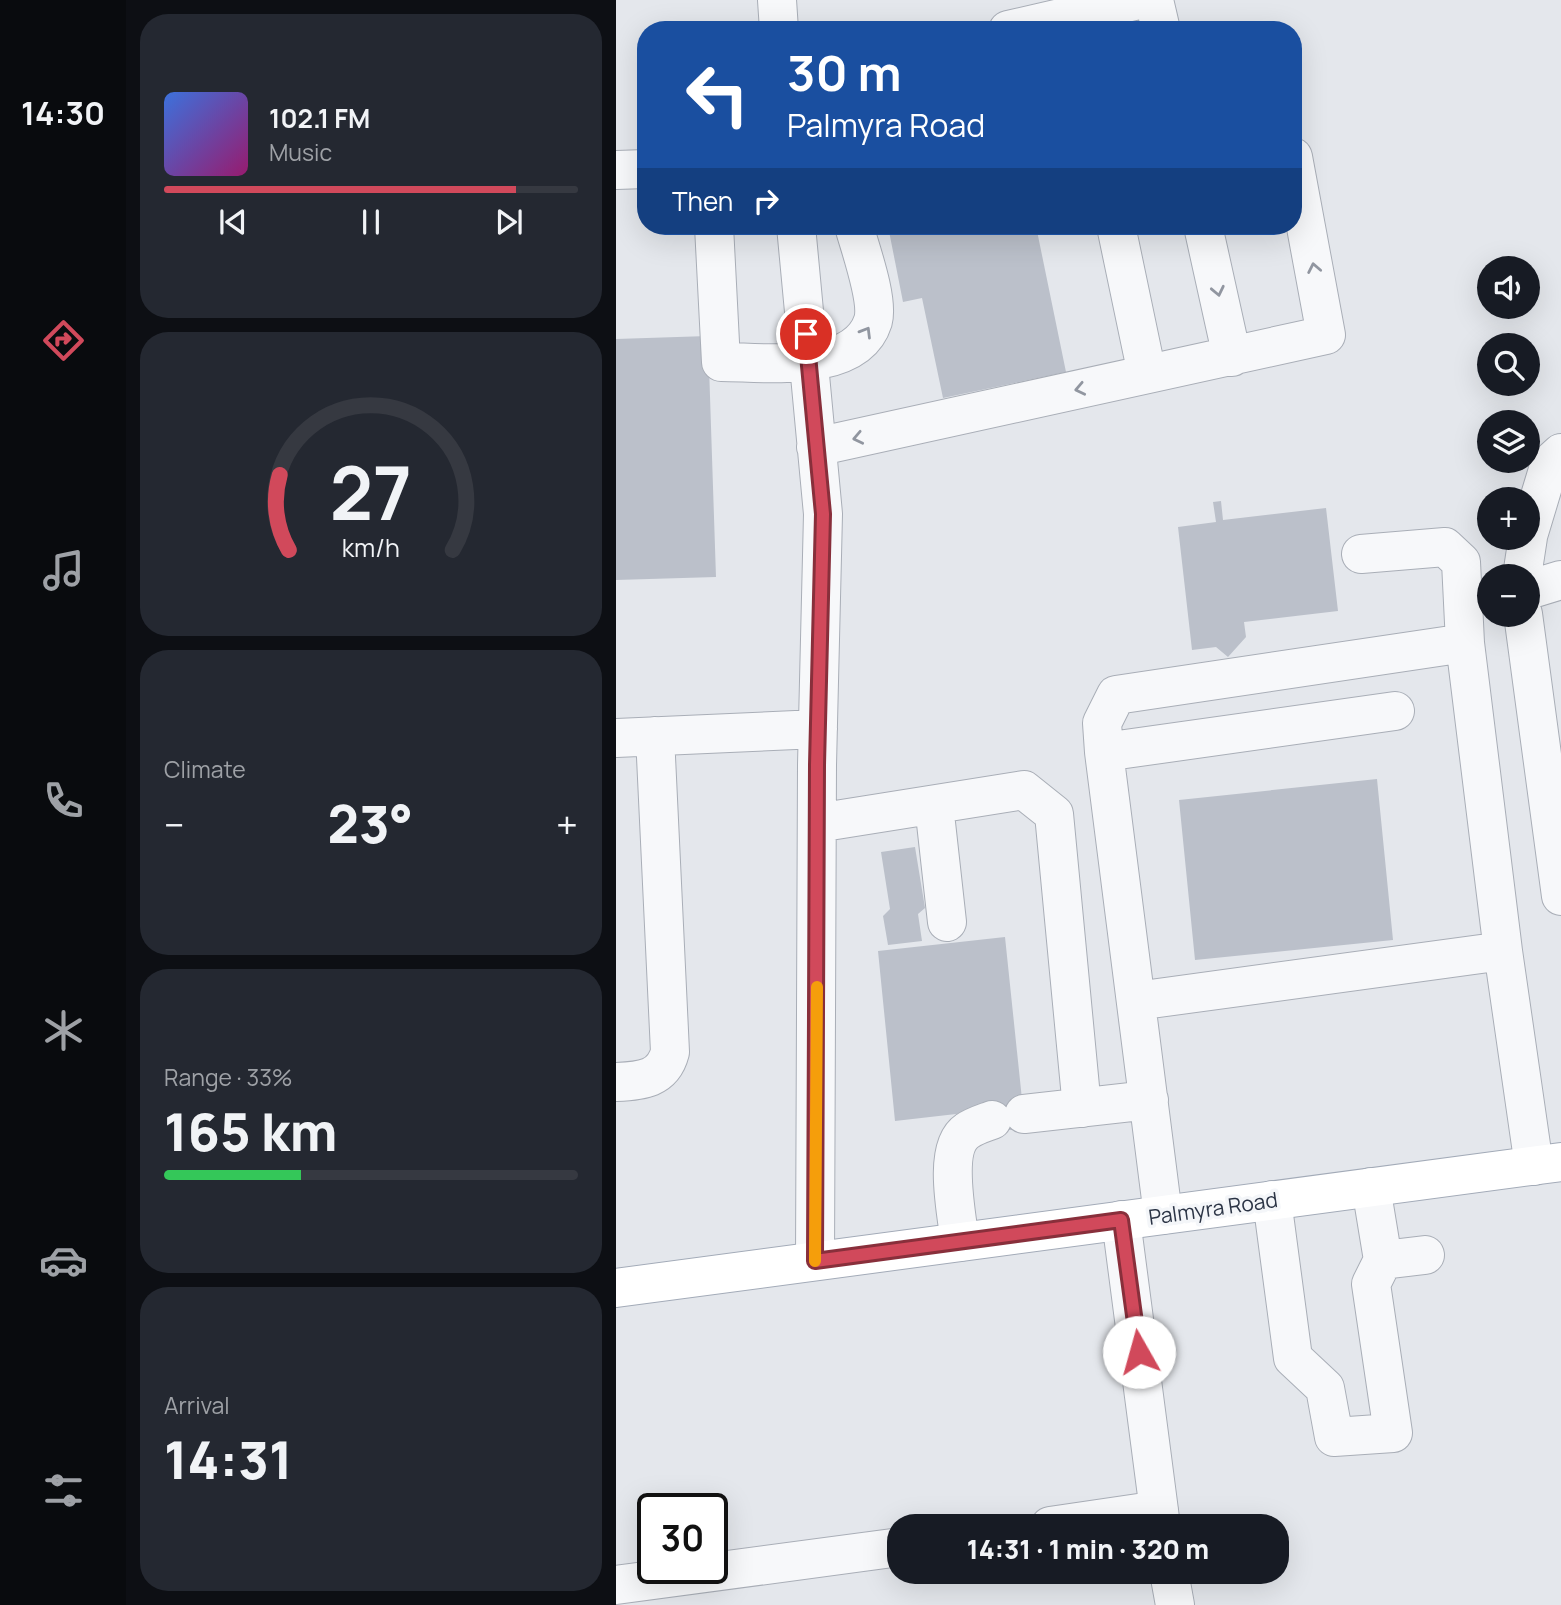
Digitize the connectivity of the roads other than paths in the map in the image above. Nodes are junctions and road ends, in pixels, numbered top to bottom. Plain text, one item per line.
1 (776, 0) edge
2 (1139, 0) edge
3 (1154, 0) edge
4 (1096, 5) edge
5 (778, 21) edge
6 (1040, 21) edge
7 (1159, 21) edge
8 (637, 169) edge
9 (616, 170) edge
10 (1302, 206) edge
11 (714, 235) edge
12 (797, 235) edge
13 (856, 235) edge
14 (1118, 235) edge
15 (1205, 235) edge
16 (1232, 357) junction
17 (808, 362) junction
18 (1147, 374) junction
19 (817, 447) junction
20 (1561, 453) edge
21 (1540, 497) edge
22 (1362, 554) dead end
23 (1561, 580) edge
24 (1540, 586) edge
25 (1525, 627) edge
26 (1465, 643) junction
27 (1395, 712) dead end
28 (818, 729) junction
29 (654, 736) junction
30 (616, 738) edge
31 (1104, 752) junction
32 (934, 805) junction
33 (817, 823) junction
34 (1561, 896) edge
35 (947, 922) dead end
36 (1503, 951) junction
37 (1136, 1001) junction
38 (616, 1082) edge
39 (1149, 1100) junction
40 (1082, 1108) junction
41 (1548, 1164) edge
42 (1371, 1187) junction
43 (1272, 1200) junction
44 (1163, 1215) junction
45 (1121, 1220) junction
46 (960, 1242) junction
47 (1425, 1255) dead end
48 (1383, 1260) junction
49 (815, 1261) junction
50 (616, 1288) edge
51 (1159, 1514) edge
52 (887, 1549) edge
53 (1171, 1584) edge
54 (616, 1585) edge
55 (1175, 1605) edge

1 - 5 street
2 - 4 street
3 - 7 street
4 - 6 street
8 - 9 street
16 -> 10 street
11 - 17 street
12 - 17 street
17 -> 13 street
14 - 18 street
15 -> 16 street
16 - 18 street
17 - 19 street
18 -> 19 street
19 - 28 street
20 - 21 street
22 - 26 street
23 - 24 street
25 - 34 street
26 - 31 street
26 - 36 street
27 - 31 street
28 - 29 street
28 - 33 street
29 - 30 street
29 - 38 street
31 - 37 street
32 - 33 street
32 - 35 street
32 - 40 street
33 - 49 street
36 - 37 street
36 - 41 street
37 - 39 street
39 - 40 street
39 - 44 street
40 - 46 street
41 - 42 main road, Palmyra Road
42 - 43 main road, Palmyra Road
42 - 48 street
43 - 44 main road, Palmyra Road
43 - 48 street
44 - 45 main road, Palmyra Road
45 - 46 main road, Palmyra Road
45 - 51 street
46 - 49 main road, Palmyra Road
47 - 48 street
49 - 50 main road, Palmyra Road
52 - 54 street
53 - 55 street

